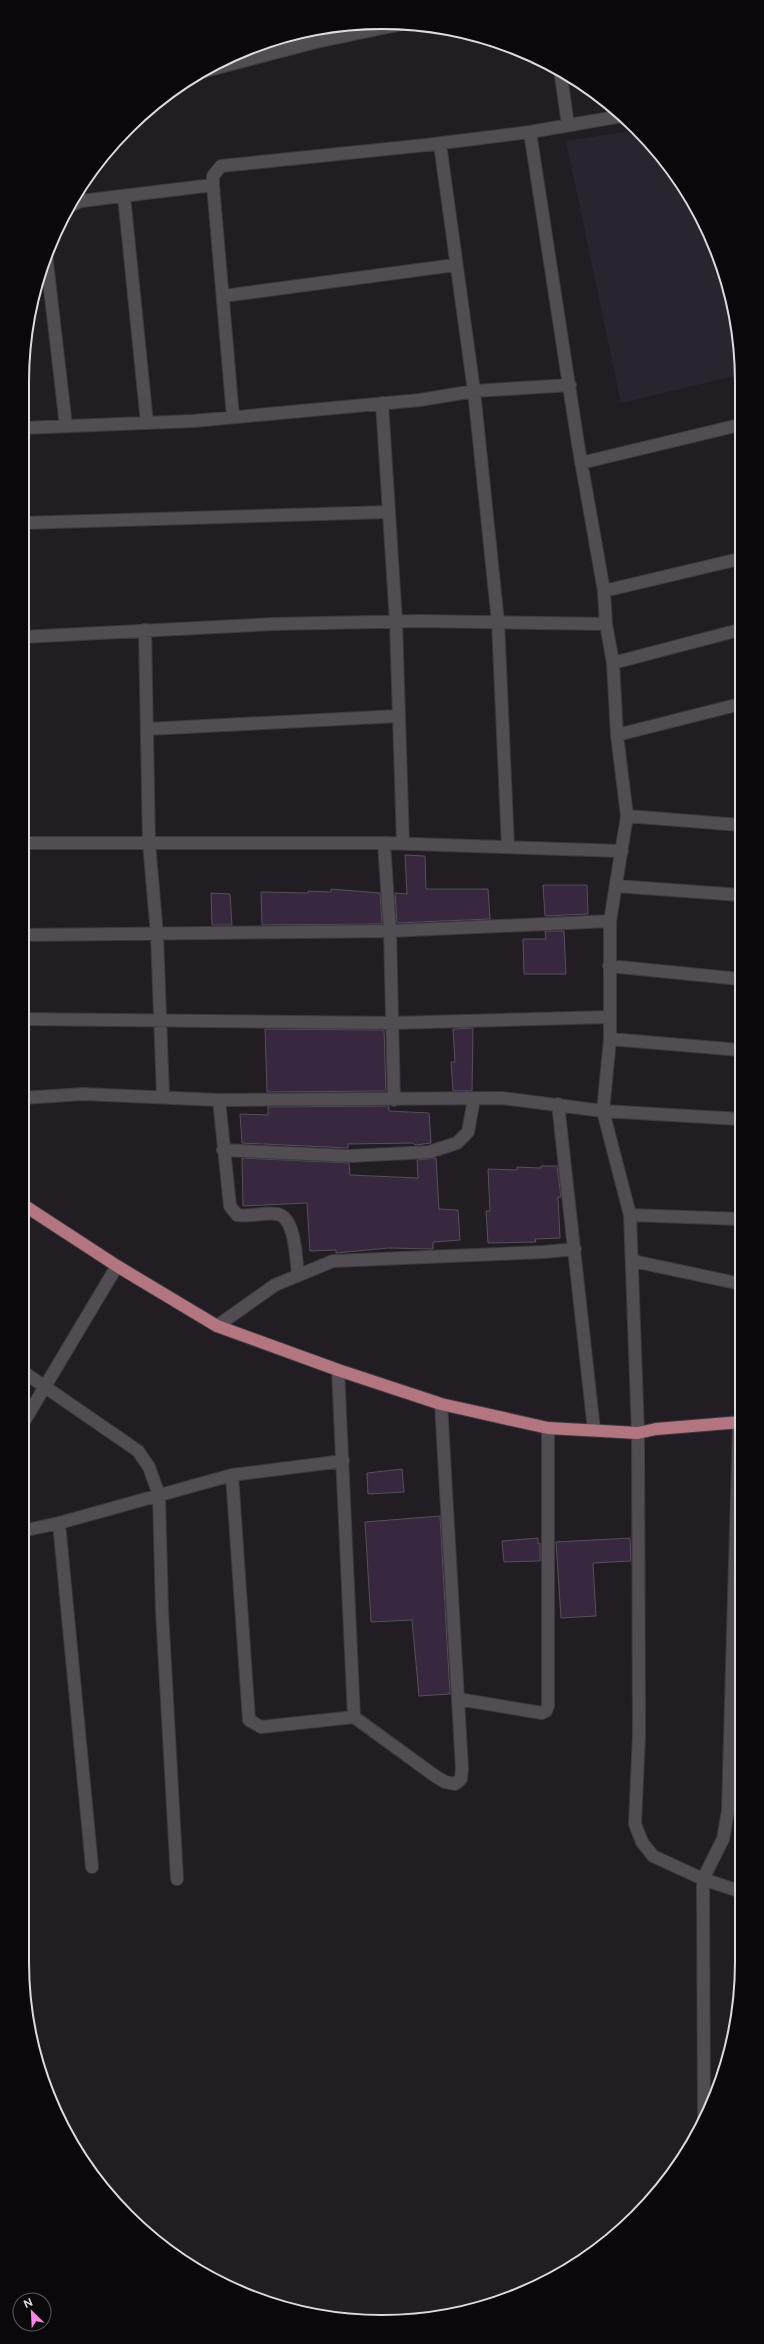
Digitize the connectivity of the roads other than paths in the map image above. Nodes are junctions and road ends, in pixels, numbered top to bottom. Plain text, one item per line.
1 (377, 29) edge
2 (224, 66) edge
3 (561, 78) edge
4 (615, 117) edge
5 (568, 125) junction
6 (530, 132) junction
7 (440, 144) junction
8 (214, 185) junction
9 (124, 196) junction
10 (78, 203) edge
11 (455, 265) junction
12 (48, 270) edge
13 (223, 296) junction
14 (570, 385) junction
15 (474, 391) junction
16 (382, 403) junction
17 (233, 417) junction
18 (148, 423) junction
19 (66, 426) junction
20 (735, 426) edge
21 (29, 428) edge
22 (581, 463) junction
23 (389, 512) junction
24 (29, 523) edge
25 (735, 560) edge
26 (604, 591) junction
27 (396, 622) junction
28 (498, 622) junction
29 (606, 624) junction
30 (145, 630) junction
31 (735, 631) edge
32 (29, 637) edge
33 (613, 664) junction
34 (735, 705) edge
35 (399, 716) junction
36 (147, 729) junction
37 (617, 735) junction
38 (627, 816) junction
39 (735, 826) edge
40 (29, 843) edge
41 (149, 843) junction
42 (384, 843) junction
43 (403, 844) junction
44 (508, 847) junction
45 (622, 851) junction
46 (616, 886) junction
47 (735, 895) edge
48 (610, 921) junction
49 (390, 931) junction
50 (29, 935) edge
51 (157, 935) junction
52 (609, 966) junction
53 (735, 979) edge
54 (610, 1017) junction
55 (29, 1019) edge
56 (160, 1020) junction
57 (393, 1023) junction
58 (610, 1039) junction
59 (735, 1050) edge
60 (163, 1096) junction
61 (29, 1098) edge
62 (474, 1099) junction
63 (218, 1100) junction
64 (394, 1100) junction
65 (558, 1104) junction
66 (603, 1111) junction
67 (735, 1119) edge
68 (223, 1150) junction
69 (29, 1209) edge
70 (630, 1215) junction
71 (735, 1219) edge
72 (575, 1249) junction
73 (633, 1261) junction
74 (117, 1266) junction
75 (298, 1275) junction
76 (735, 1283) edge
77 (217, 1326) junction
78 (338, 1370) junction
79 (29, 1376) edge
80 (44, 1386) junction
81 (441, 1404) junction
82 (29, 1413) edge
83 (735, 1422) edge
84 (548, 1428) junction
85 (594, 1430) junction
86 (638, 1433) junction
87 (343, 1461) junction
88 (232, 1475) junction
89 (160, 1495) junction
90 (59, 1523) junction
91 (29, 1529) edge
92 (735, 1584) edge
93 (458, 1700) junction
94 (354, 1717) junction
95 (92, 1867) dead end
96 (703, 1879) junction
97 (177, 1880) dead end
98 (735, 1890) edge
99 (704, 2106) edge

1 - 2 street
3 - 5 street
4 - 5 street
5 - 6 street
6 - 7 street
6 - 14 street
7 - 8 street
7 - 11 street
8 - 9 street
8 - 13 street
9 - 10 street
9 - 18 street
11 - 13 street
11 - 15 street
12 - 19 street
13 - 17 street
14 - 15 street
14 - 22 street
15 - 16 street
15 - 28 street
16 - 17 street
16 - 23 street
17 - 18 street
18 - 19 street
19 - 21 street
20 - 22 street
22 - 26 street
23 - 24 street
23 - 27 street
25 - 26 street
26 - 29 street
27 - 28 street
27 - 30 street
27 - 35 street
28 - 29 street
28 - 44 street
29 - 33 street
30 - 32 street
30 - 36 street
31 - 33 street
33 - 37 street
34 - 37 street
35 - 36 street
35 - 43 street
36 - 41 street
37 - 38 street
38 - 39 street
38 - 45 street
40 - 41 street
41 - 42 street
41 - 51 street
42 - 43 street
42 - 49 street
43 - 44 street
44 - 45 street
45 - 46 street
46 - 47 street
46 - 48 street
48 - 49 street
48 - 52 street
49 - 51 street
49 - 57 street
50 - 51 street
51 - 56 street
52 - 53 street
52 - 54 street
54 - 57 street
54 - 58 street
55 - 56 street
56 - 57 street
56 - 60 street
57 - 64 street
58 - 59 street
58 - 66 street
60 - 61 street
60 - 63 street
62 - 64 street
62 - 65 street
62 - 68 street
63 - 64 street
63 - 68 street
65 - 66 street
65 - 72 street
66 - 67 street
66 - 70 street
68 - 75 street
69 - 74 main road
70 - 71 street
70 - 73 street
72 - 75 street
72 - 85 street
73 - 76 street
73 - 86 street
74 - 77 main road
74 - 80 street
75 - 77 street
77 - 78 main road
78 - 81 main road
78 - 87 street
79 - 80 street
80 - 82 street
80 - 89 street
81 - 84 main road
81 - 93 street
83 - 86 main road
84 - 85 main road
84 - 93 street
85 - 86 main road
86 - 96 street
87 - 88 street
87 - 94 street
88 - 89 street
88 - 94 street
89 - 90 street
89 - 97 street
90 - 91 street
90 - 95 street
92 - 96 street
93 - 94 street
96 - 98 street
96 - 99 street

